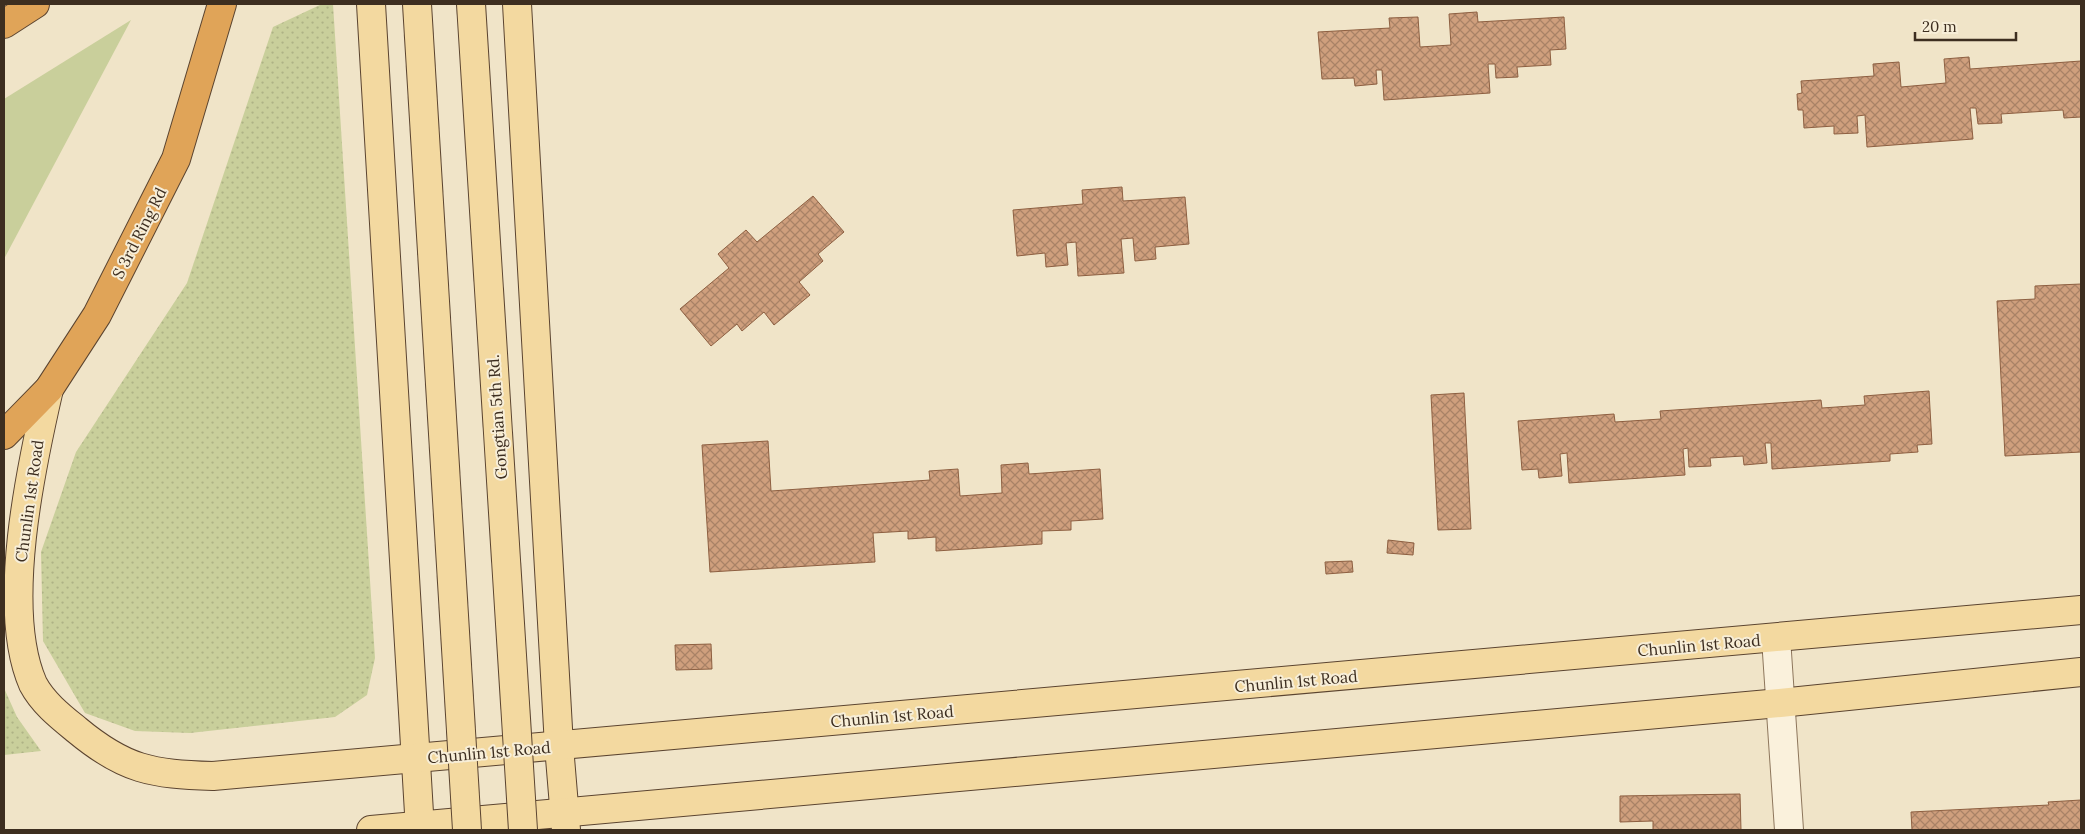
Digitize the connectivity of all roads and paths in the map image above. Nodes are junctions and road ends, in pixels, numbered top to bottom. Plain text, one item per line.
1 (35, 4) edge
2 (222, 4) edge
3 (371, 4) edge
4 (417, 4) edge
5 (471, 4) edge
6 (517, 4) edge
7 (4, 24) edge
8 (49, 389) junction
9 (4, 435) edge
10 (2081, 610) edge
11 (1776, 638) junction
12 (2081, 672) edge
13 (1780, 703) junction
14 (559, 746) junction
15 (416, 758) junction
16 (565, 822) edge
17 (420, 828) edge
18 (371, 830) edge
19 (467, 830) edge
20 (522, 830) edge
21 (1789, 830) edge

1 - 7 highway
2 - 8 highway, S 3rd Ring Rd
3 - 15 main road
4 - 19 main road, bridge
5 - 20 main road, Gongtian 5th Rd., bridge
6 - 14 main road
8 - 9 highway, S 3rd Ring Rd
8 - 15 main road, Chunlin 1st Road
10 - 11 main road, Chunlin 1st Road
11 - 13 street
11 - 14 main road, Chunlin 1st Road
12 - 13 main road
13 - 16 main road
13 - 21 street
14 - 15 main road, Chunlin 1st Road
14 - 16 main road
15 - 17 main road
16 - 17 main road
17 - 18 main road

